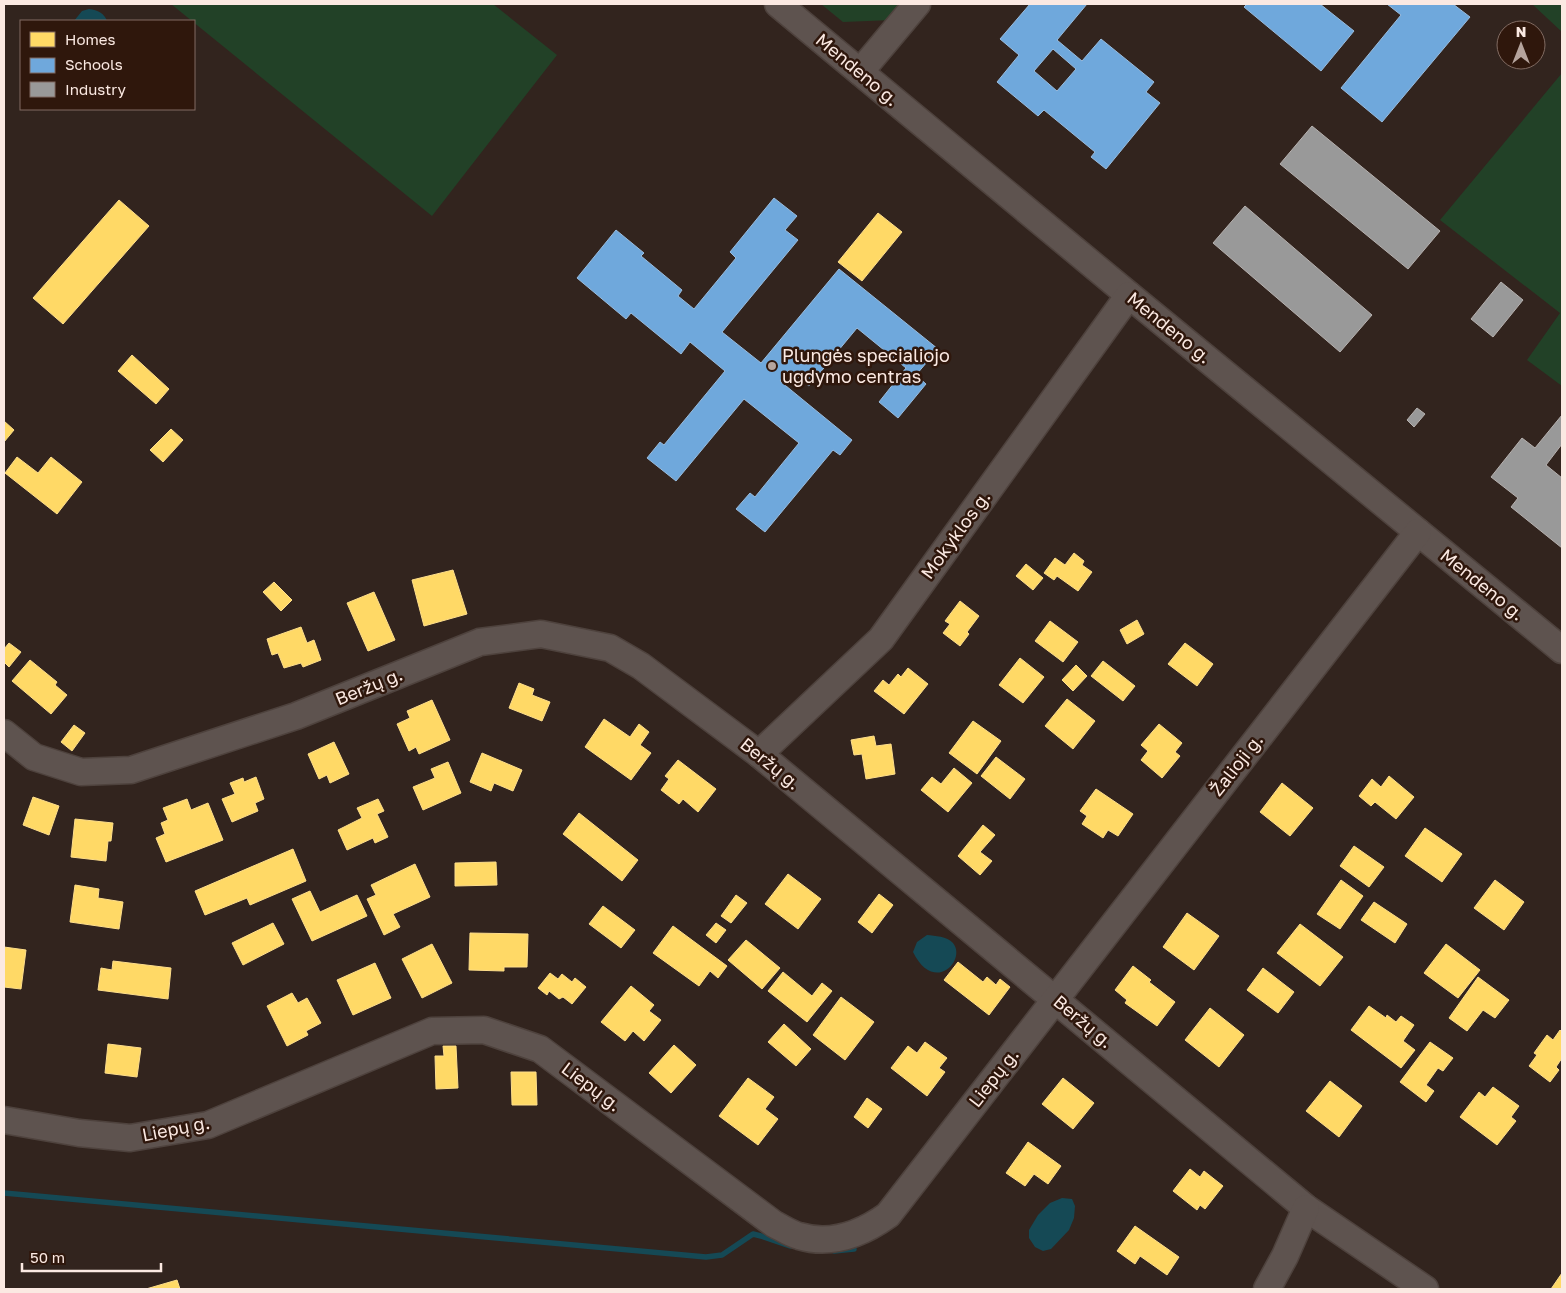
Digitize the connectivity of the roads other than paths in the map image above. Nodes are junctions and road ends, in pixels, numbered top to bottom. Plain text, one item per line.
1 (778, 4) edge
2 (917, 4) edge
3 (860, 72) junction
4 (1129, 295) junction
5 (1418, 532) junction
6 (1562, 650) edge
7 (4, 733) edge
8 (759, 754) junction
9 (1055, 999) junction
10 (4, 1120) edge
11 (1306, 1208) junction
12 (1267, 1289) edge
13 (1425, 1289) edge

1 - 3 street, Mendeno g.
2 - 3 street
3 - 4 street, Mendeno g.
4 - 5 street, Mendeno g.
4 - 8 street, Mokyklos g.
5 - 6 street, Mendeno g.
5 - 9 street, Žalioji g.
7 - 8 street, Beržų g.
8 - 9 street, Beržų g.
9 - 10 street, Liepų g.
9 - 11 street, Beržų g.
11 - 12 street
11 - 13 street, Beržų g.

